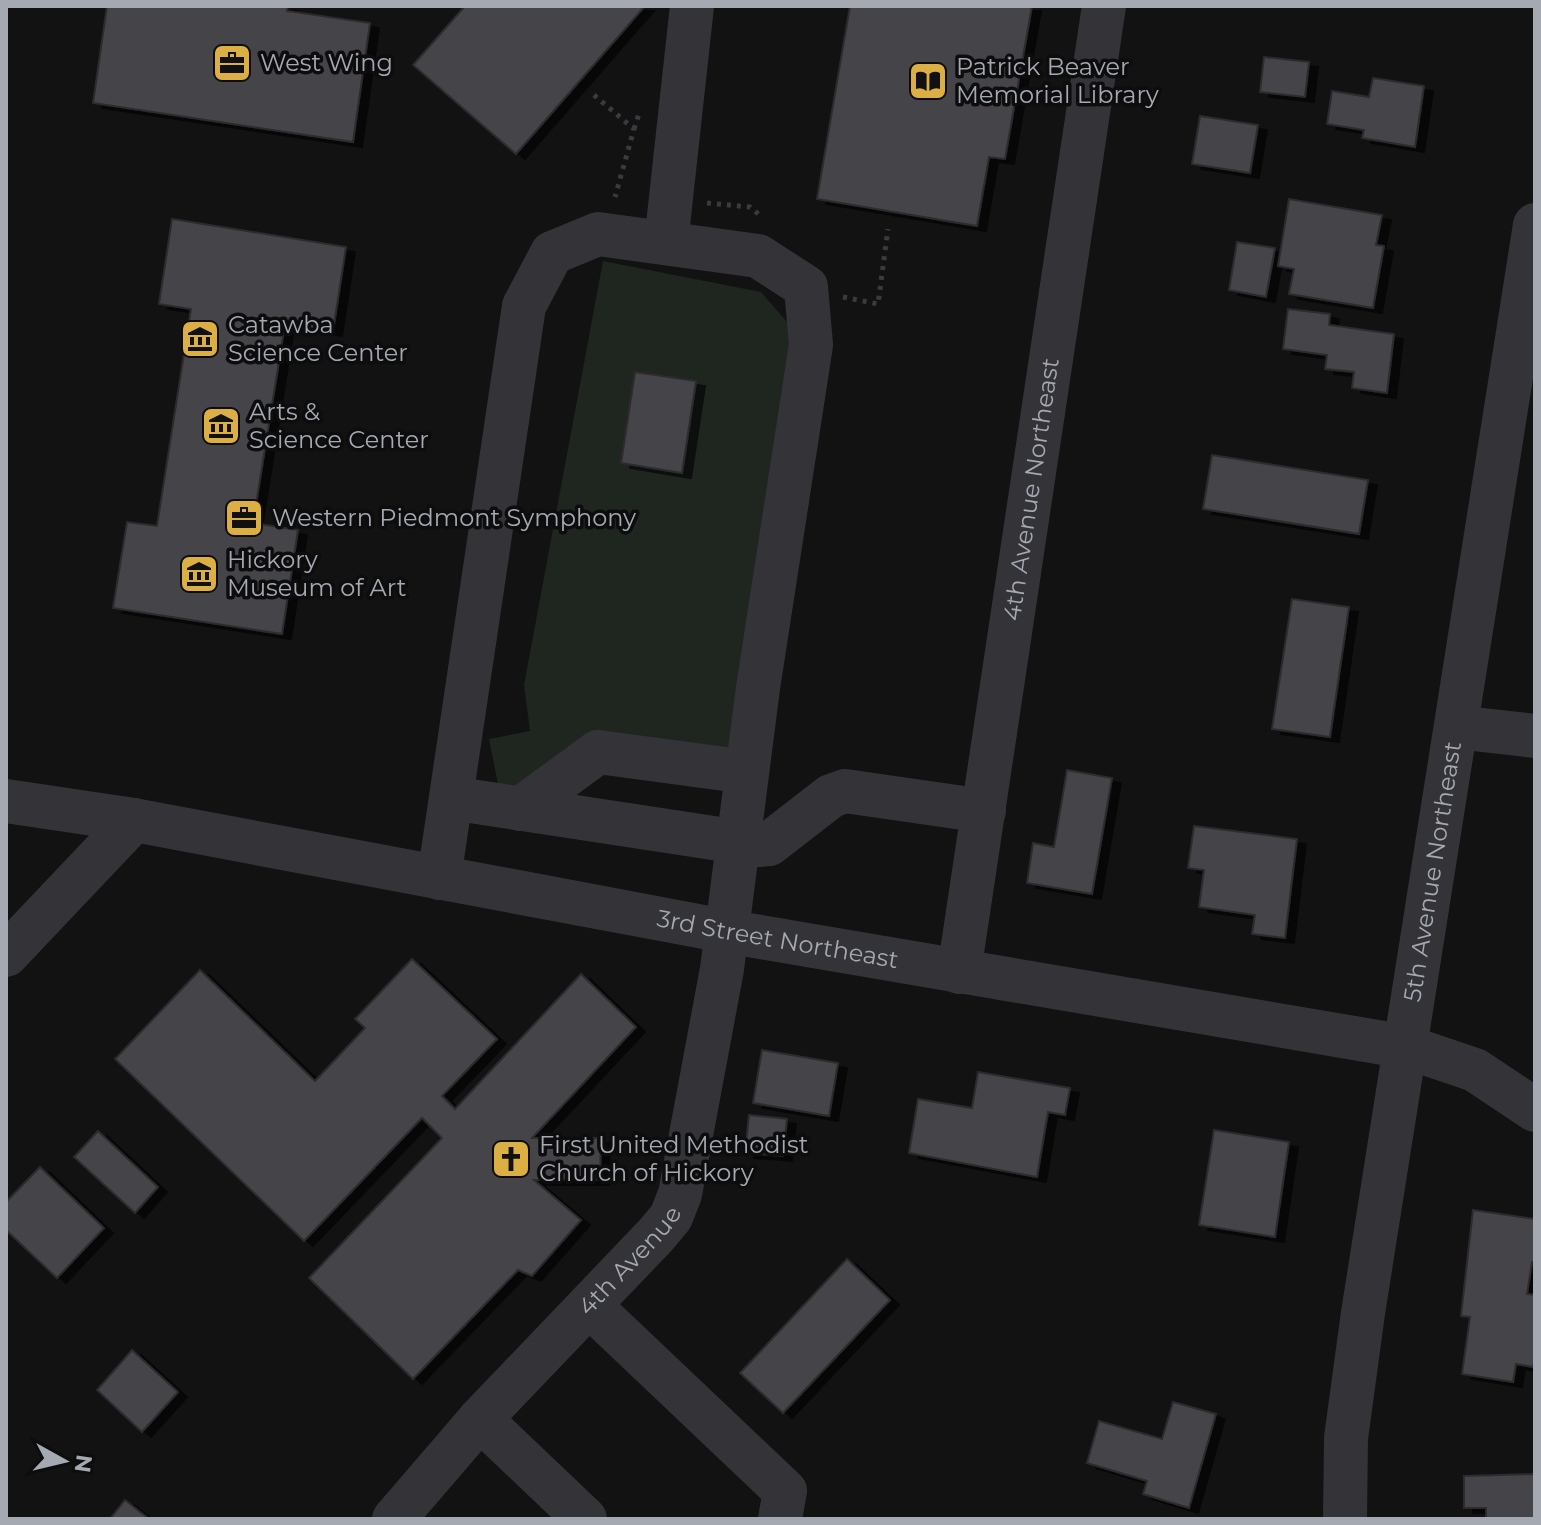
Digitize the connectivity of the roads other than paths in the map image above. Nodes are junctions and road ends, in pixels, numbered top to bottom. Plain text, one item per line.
1 (692, 6) edge
2 (1104, 6) edge
3 (1535, 225) edge
4 (666, 243) junction
5 (1456, 727) junction
6 (1535, 736) edge
7 (747, 772) junction
8 (451, 798) junction
9 (6, 801) edge
10 (520, 809) junction
11 (984, 811) junction
12 (134, 820) junction
13 (738, 843) junction
14 (439, 878) junction
15 (725, 931) junction
16 (6, 955) edge
17 (959, 972) junction
18 (1407, 1047) junction
19 (1535, 1110) edge
20 (590, 1306) junction
21 (480, 1419) junction
22 (394, 1519) edge
23 (585, 1519) edge
24 (780, 1519) edge
25 (1345, 1519) edge

1 - 4 street
2 - 11 street, 4th Avenue Northeast
3 - 5 street, 5th Avenue Northeast
4 - 7 street, 4th Avenue
4 - 8 street
5 - 6 street
5 - 18 street, 5th Avenue Northeast
7 - 10 street
7 - 13 street, 4th Avenue
8 - 10 street
8 - 14 street
9 - 12 street, 3rd Street Northeast
10 - 13 street
11 - 13 street
11 - 17 street, 4th Avenue Northeast
12 - 14 street, 3rd Street Northeast
12 - 16 street
13 - 15 street, 4th Avenue
14 - 15 street, 3rd Street Northeast
15 - 17 street, 3rd Street Northeast
15 - 20 street, 4th Avenue
17 - 18 street, 3rd Street Northeast
18 - 19 street, 3rd Street Northeast
18 - 25 street, 5th Avenue Northeast
20 - 21 street, 4th Avenue
20 - 24 street
21 - 22 street, 4th Avenue
21 - 23 street

